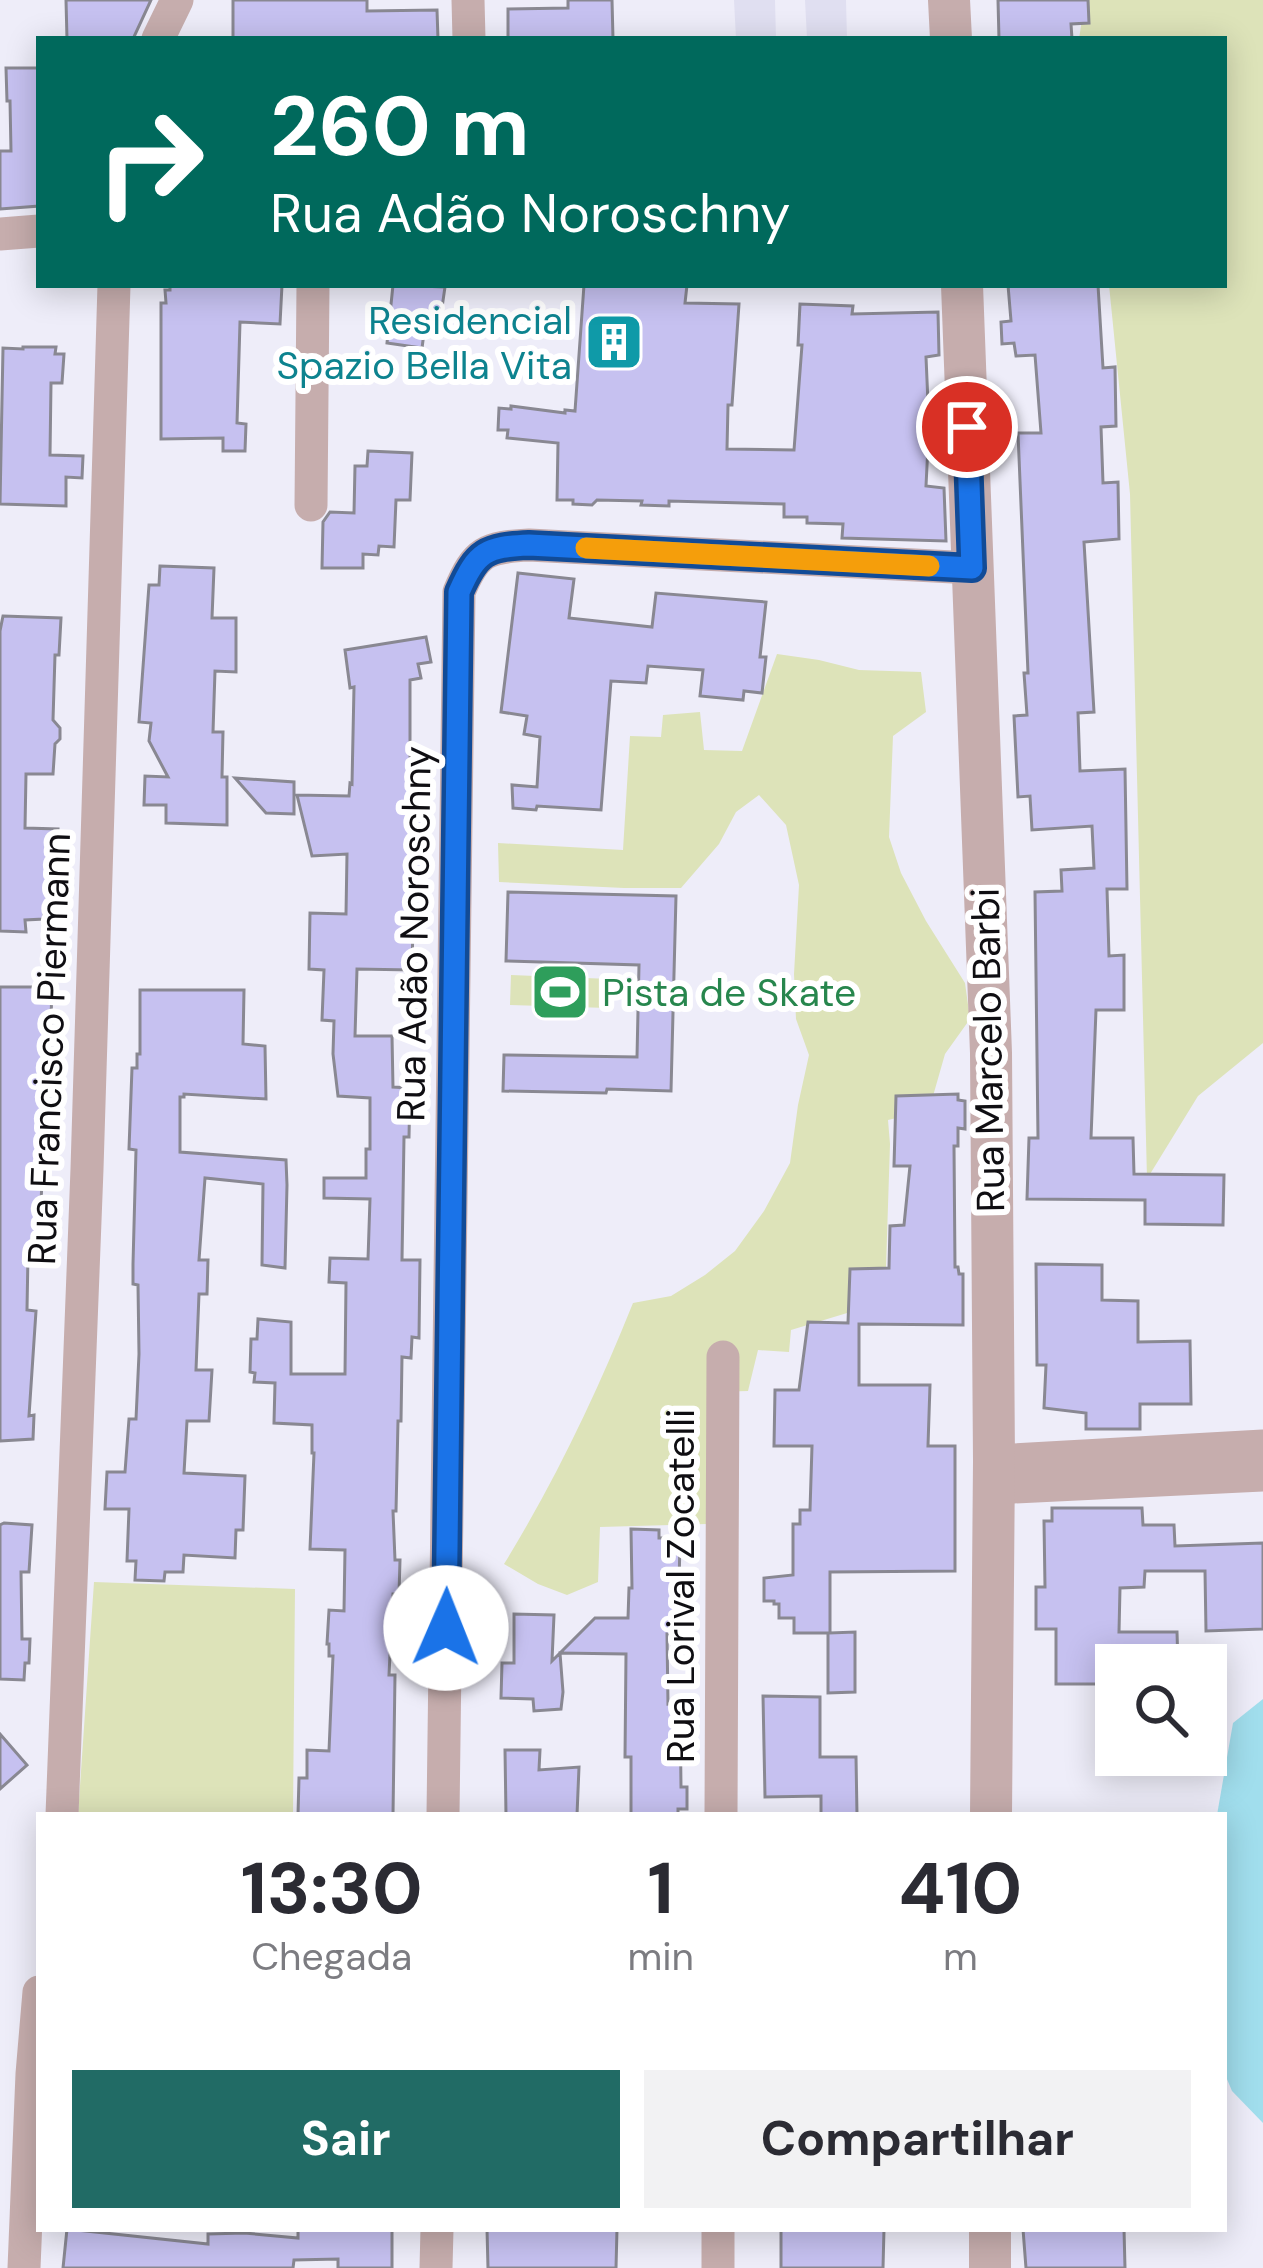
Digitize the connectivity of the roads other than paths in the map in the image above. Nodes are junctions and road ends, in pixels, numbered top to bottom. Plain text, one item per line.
1 (177, 0) edge
2 (468, 0) edge
3 (949, 0) edge
4 (159, 36) edge
5 (470, 36) edge
6 (950, 36) edge
7 (36, 231) edge
8 (0, 233) edge
9 (114, 288) edge
10 (313, 288) edge
11 (962, 288) edge
12 (311, 506) dead end
13 (972, 568) junction
14 (723, 1357) dead end
15 (1263, 1446) edge
16 (994, 1474) junction
17 (1263, 1474) edge
18 (62, 1812) edge
19 (443, 1812) edge
20 (721, 1812) edge
21 (992, 1812) edge
22 (36, 2074) edge
23 (437, 2232) edge
24 (718, 2232) edge
25 (990, 2232) edge
26 (24, 2268) edge
27 (436, 2268) edge
28 (718, 2268) edge
29 (990, 2268) edge

1 - 4 street
2 - 5 street
3 - 6 street
7 - 8 street
9 - 18 street, Rua Francisco Piermann
10 - 12 street
11 - 13 street, Rua Marcelo Barbi
13 - 16 street, Rua Marcelo Barbi
13 - 19 street, Rua Adão Noroschny
14 - 20 street, Rua Lorival Zocatelli
15 - 16 street
16 - 17 street
16 - 21 street, Rua Marcelo Barbi
22 - 26 street
23 - 27 street
24 - 28 street
25 - 29 street

